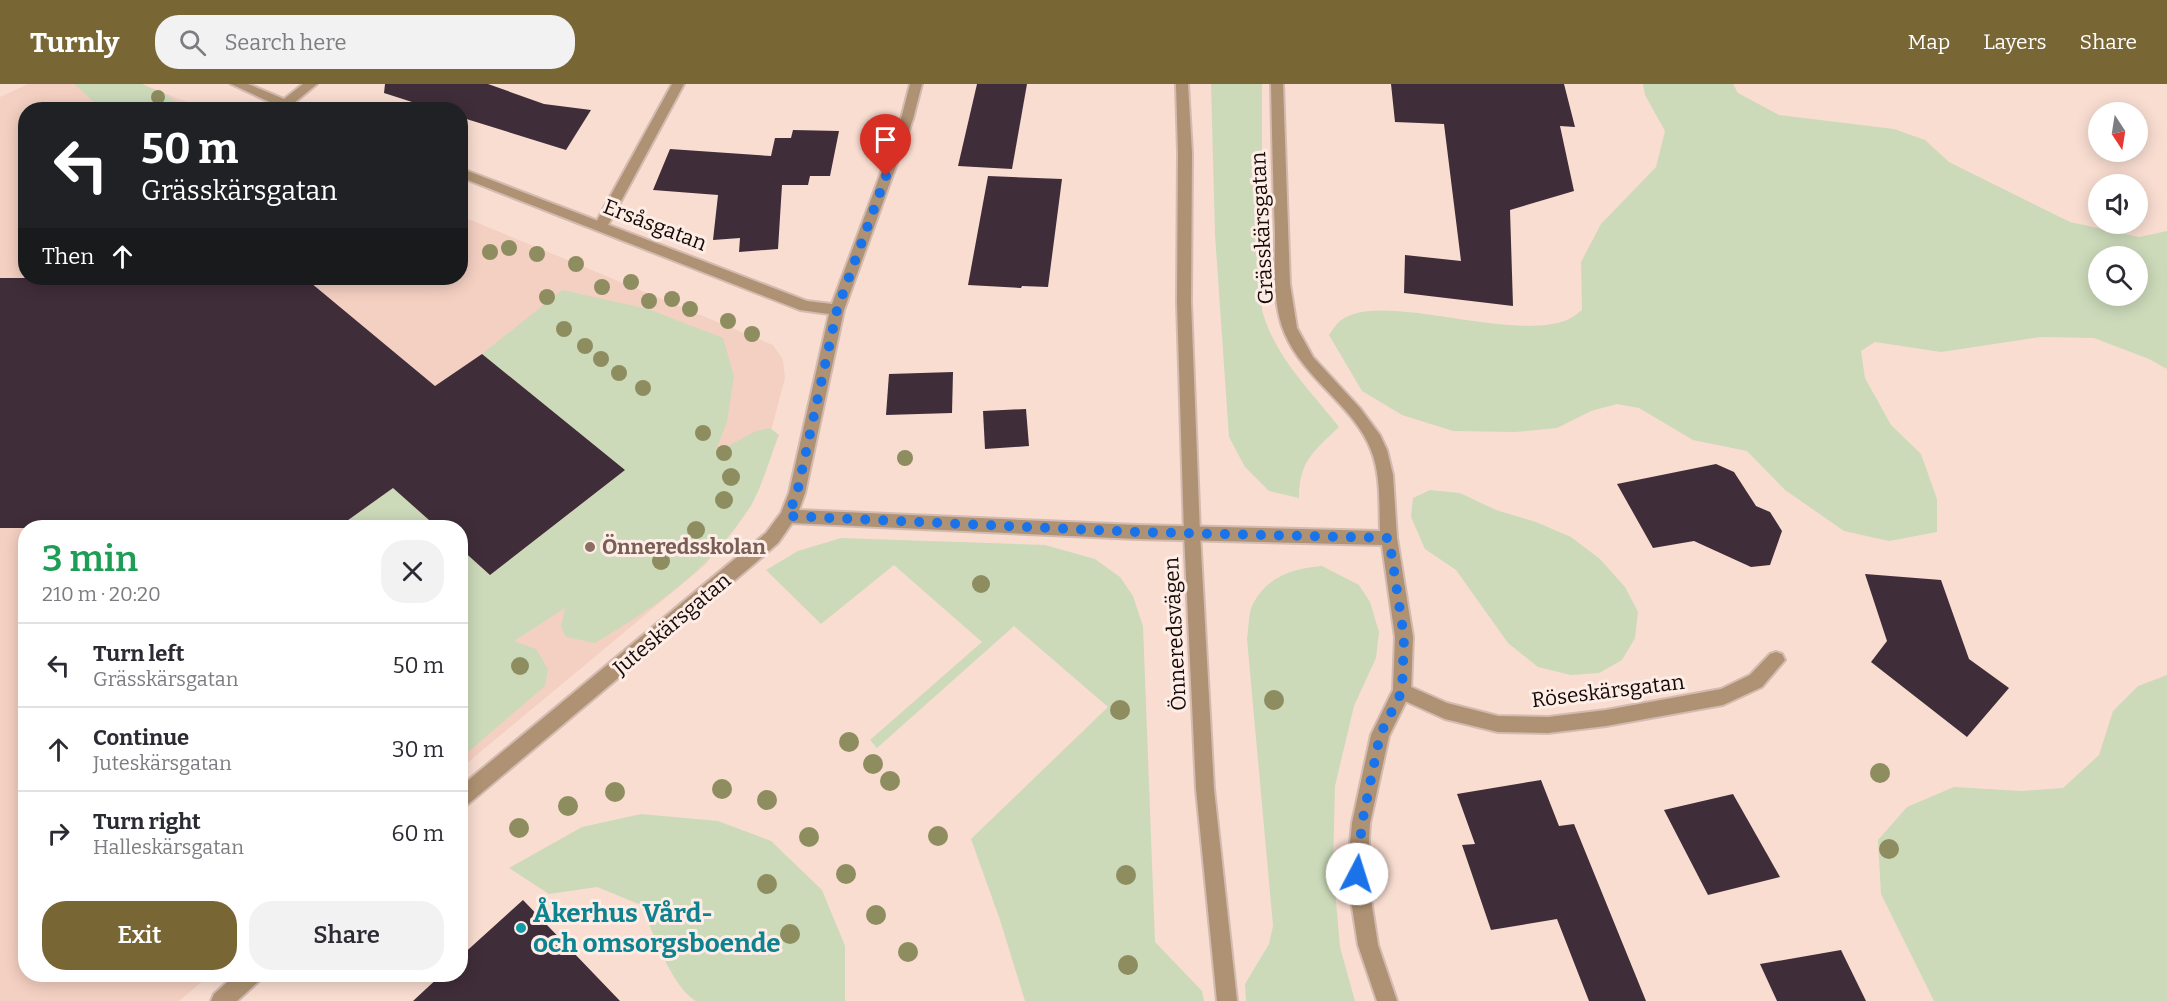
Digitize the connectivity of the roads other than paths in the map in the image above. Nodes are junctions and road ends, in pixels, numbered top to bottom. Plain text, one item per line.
1 (237, 84) edge
2 (311, 84) edge
3 (678, 84) edge
4 (916, 84) edge
5 (1182, 84) edge
6 (1277, 84) edge
7 (280, 102) edge
8 (288, 102) edge
9 (468, 175) edge
10 (601, 226) junction
11 (837, 310) junction
12 (788, 516) junction
13 (1192, 533) junction
14 (1389, 538) junction
15 (1776, 660) dead end
16 (1402, 691) junction
17 (468, 793) edge
18 (243, 982) edge
19 (221, 1001) edge
20 (1227, 1001) edge
21 (1387, 1001) edge

1 - 7 street
2 - 8 street
3 - 10 street
4 - 11 street, Juteskärsgatan
5 - 13 street, Önneredsvägen
6 - 14 street, Grässkärsgatan
9 - 10 street, Ersåsgatan
10 - 11 street, Ersåsgatan
11 - 12 street, Juteskärsgatan
12 - 13 street
12 - 17 street, Juteskärsgatan
13 - 14 street
13 - 20 street, Önneredsvägen
14 - 16 street
15 - 16 street, Röseskärsgatan
16 - 21 street
18 - 19 street

